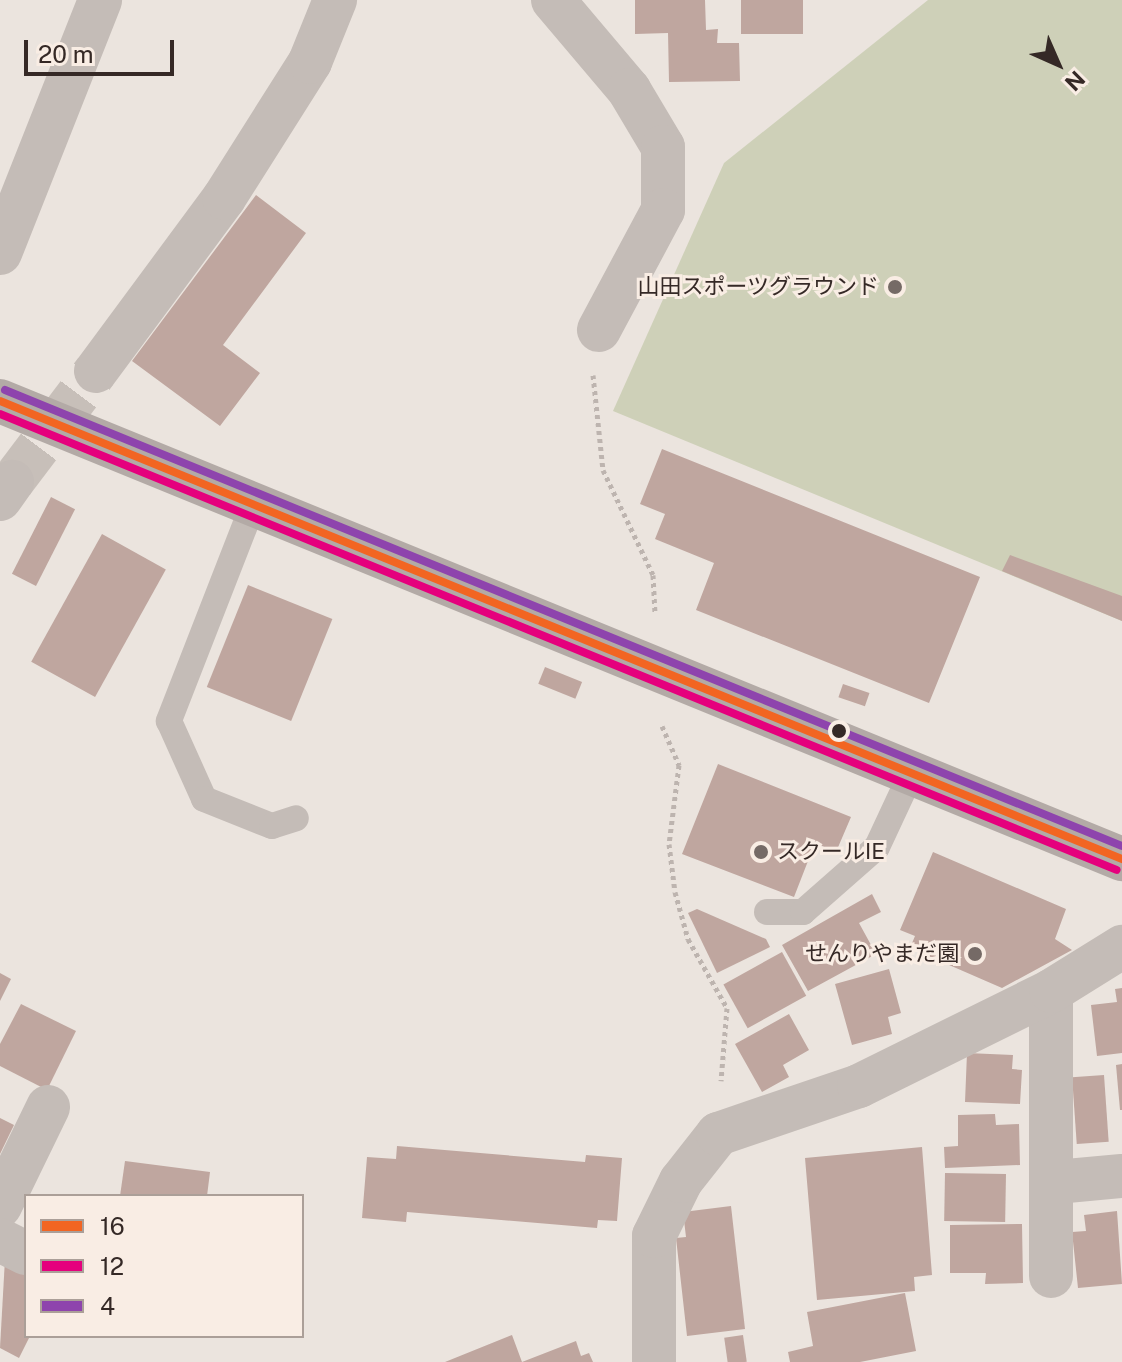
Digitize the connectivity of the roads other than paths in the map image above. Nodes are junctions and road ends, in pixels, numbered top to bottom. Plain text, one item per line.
1 (100, 0) edge
2 (335, 0) edge
3 (553, 0) edge
4 (0, 253) edge
5 (599, 330) road end
6 (96, 371) tunnel mouth
7 (0, 401) edge
8 (253, 505) junction
9 (912, 772) junction
10 (296, 818) dead end
11 (1122, 859) edge
12 (767, 912) dead end
13 (1122, 947) edge
14 (1051, 991) junction
15 (48, 1107) dead end
16 (1122, 1176) edge
17 (1056, 1182) junction
18 (0, 1206) edge
19 (0, 1240) edge
20 (24, 1252) edge
21 (1051, 1276) dead end
22 (654, 1362) edge

1 - 4 street
2 - 6 street
3 - 5 street
7 - 8 main road
8 - 9 main road
8 - 10 lane
9 - 11 main road
9 - 12 lane
13 - 14 street
14 - 17 street
14 - 22 street
15 - 18 street
16 - 17 street
17 - 21 street
19 - 20 street

